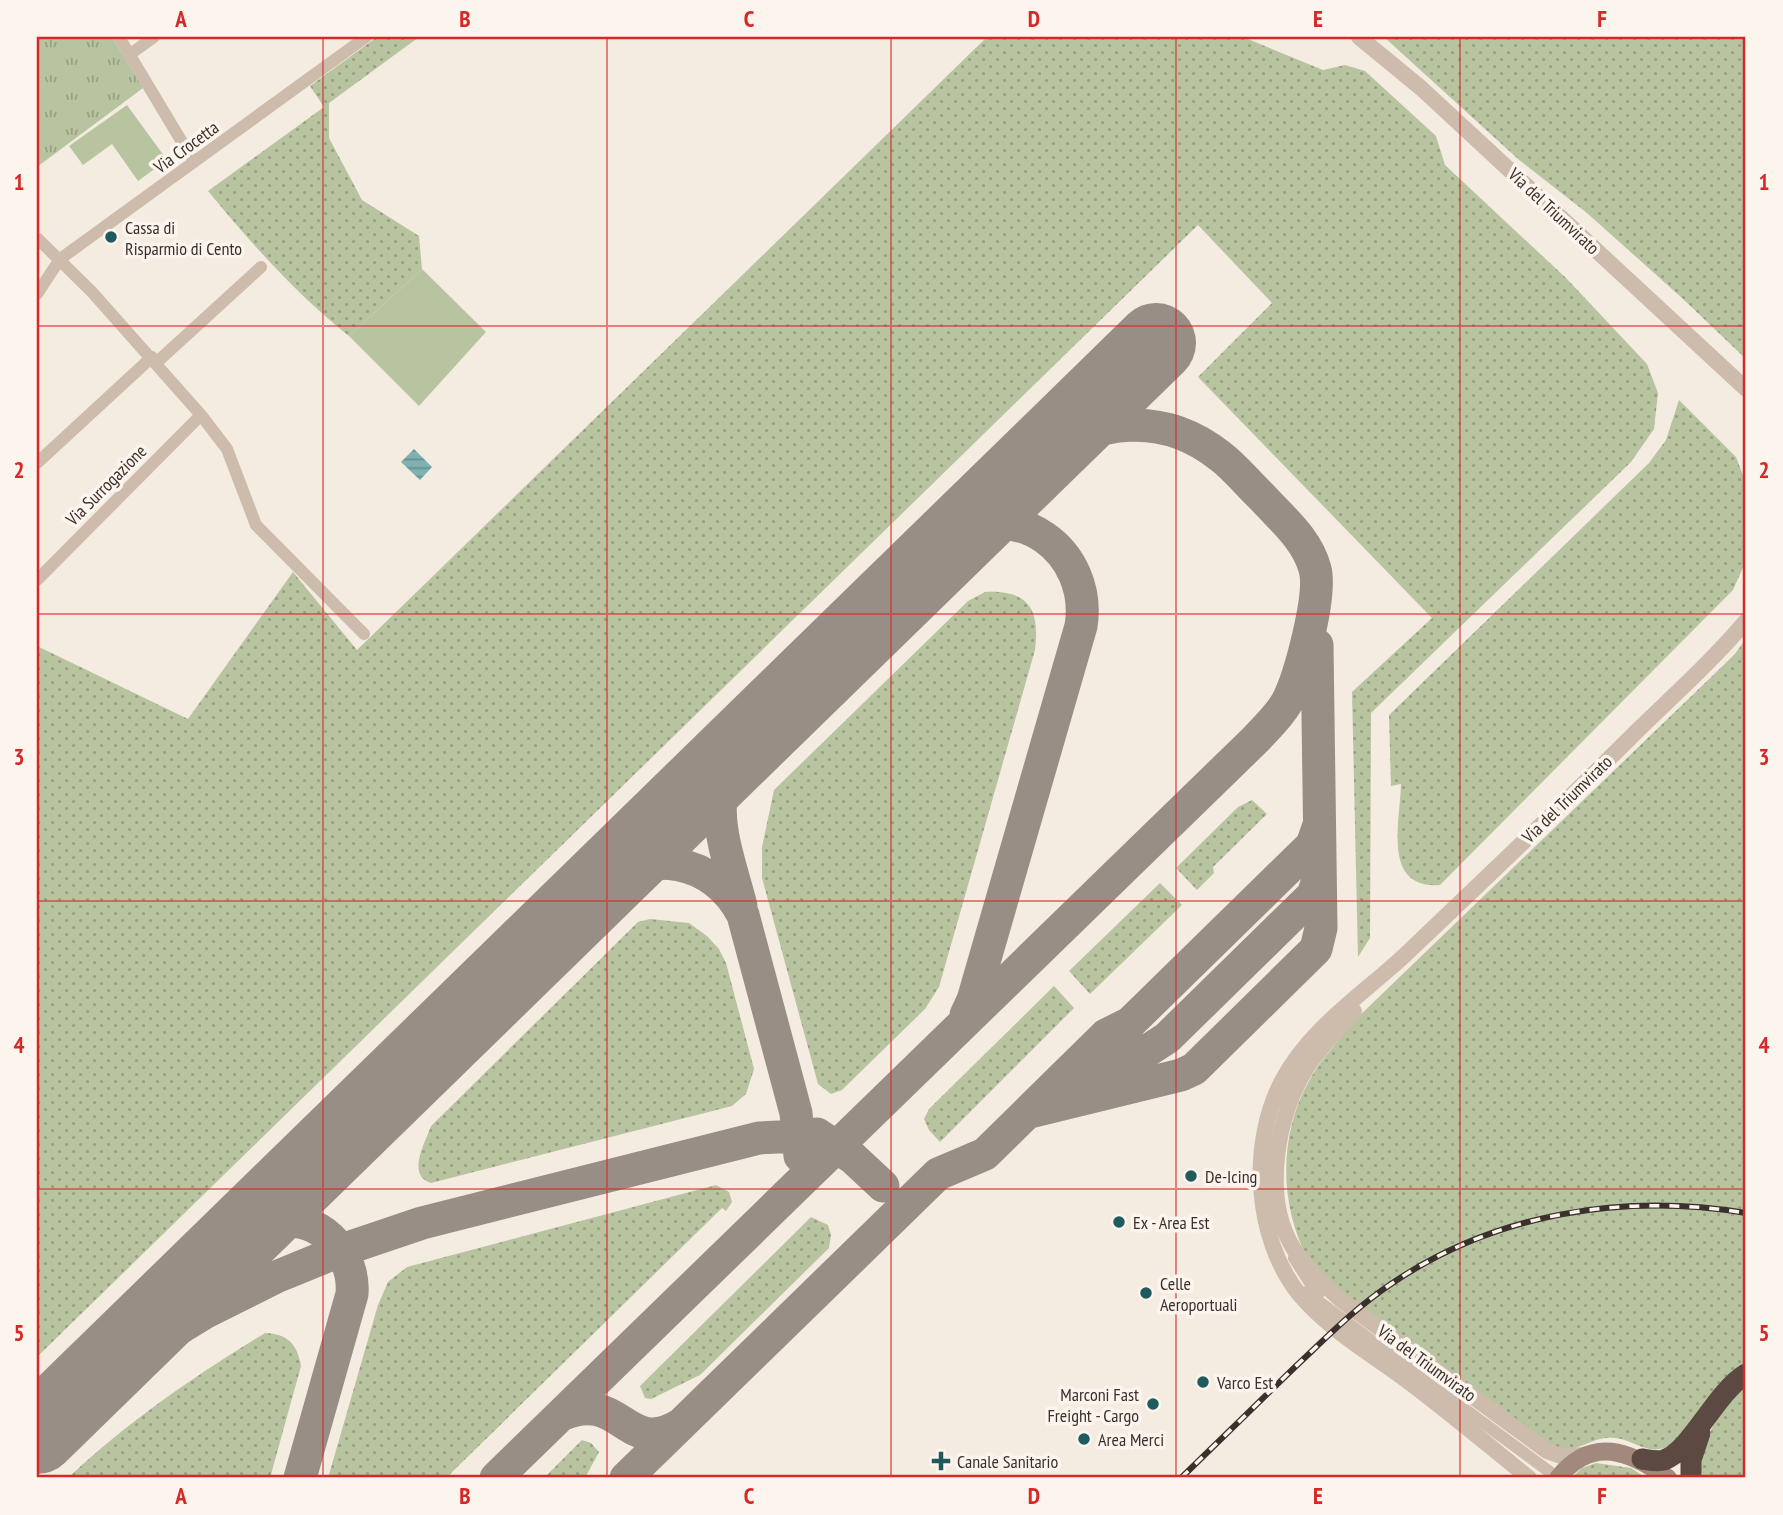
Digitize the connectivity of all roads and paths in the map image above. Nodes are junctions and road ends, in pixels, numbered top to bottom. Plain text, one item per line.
1 (119, 37) edge
2 (154, 37) edge
3 (366, 37) edge
4 (1359, 37) edge
5 (130, 55) junction
6 (194, 162) junction
7 (37, 238) edge
8 (60, 259) junction
9 (261, 267) dead end
10 (37, 294) edge
11 (154, 360) junction
12 (1746, 389) edge
13 (201, 415) junction
14 (37, 463) edge
15 (37, 580) edge
16 (1746, 621) edge
17 (365, 634) dead end
18 (1384, 974) junction
19 (1286, 1236) junction
20 (1284, 1268) junction
21 (1341, 1318) junction
22 (1746, 1374) edge
23 (1715, 1403) junction
24 (1588, 1455) junction
25 (1642, 1460) junction
26 (1561, 1474) edge
27 (1529, 1478) edge
28 (1668, 1478) edge
29 (1691, 1478) edge

1 - 5 street
2 - 5 street
3 - 6 street, Via Crocetta
4 - 12 street, Via del Triumvirato
5 - 6 street
6 - 8 street, Via Crocetta
7 - 8 street
8 - 10 street, Via Crocetta
8 - 11 street
9 - 11 street
11 - 13 street
11 - 14 street
13 - 15 street, Via Surrogazione
13 - 17 street
16 - 18 street, Via del Triumvirato
18 - 19 street, Via del Triumvirato
18 - 20 street, Via del Triumvirato
19 - 21 street, Via del Triumvirato
19 - 24 street, Via del Triumvirato
20 - 21 street, Via del Triumvirato
20 - 27 street, Via del Triumvirato
21 - 26 street, Via del Triumvirato
22 - 23 highway
23 - 25 highway
23 - 29 highway
24 - 25 main road, Via del Triumvirato
24 - 26 main road, Via del Triumvirato
25 - 28 main road, Via del Triumvirato

